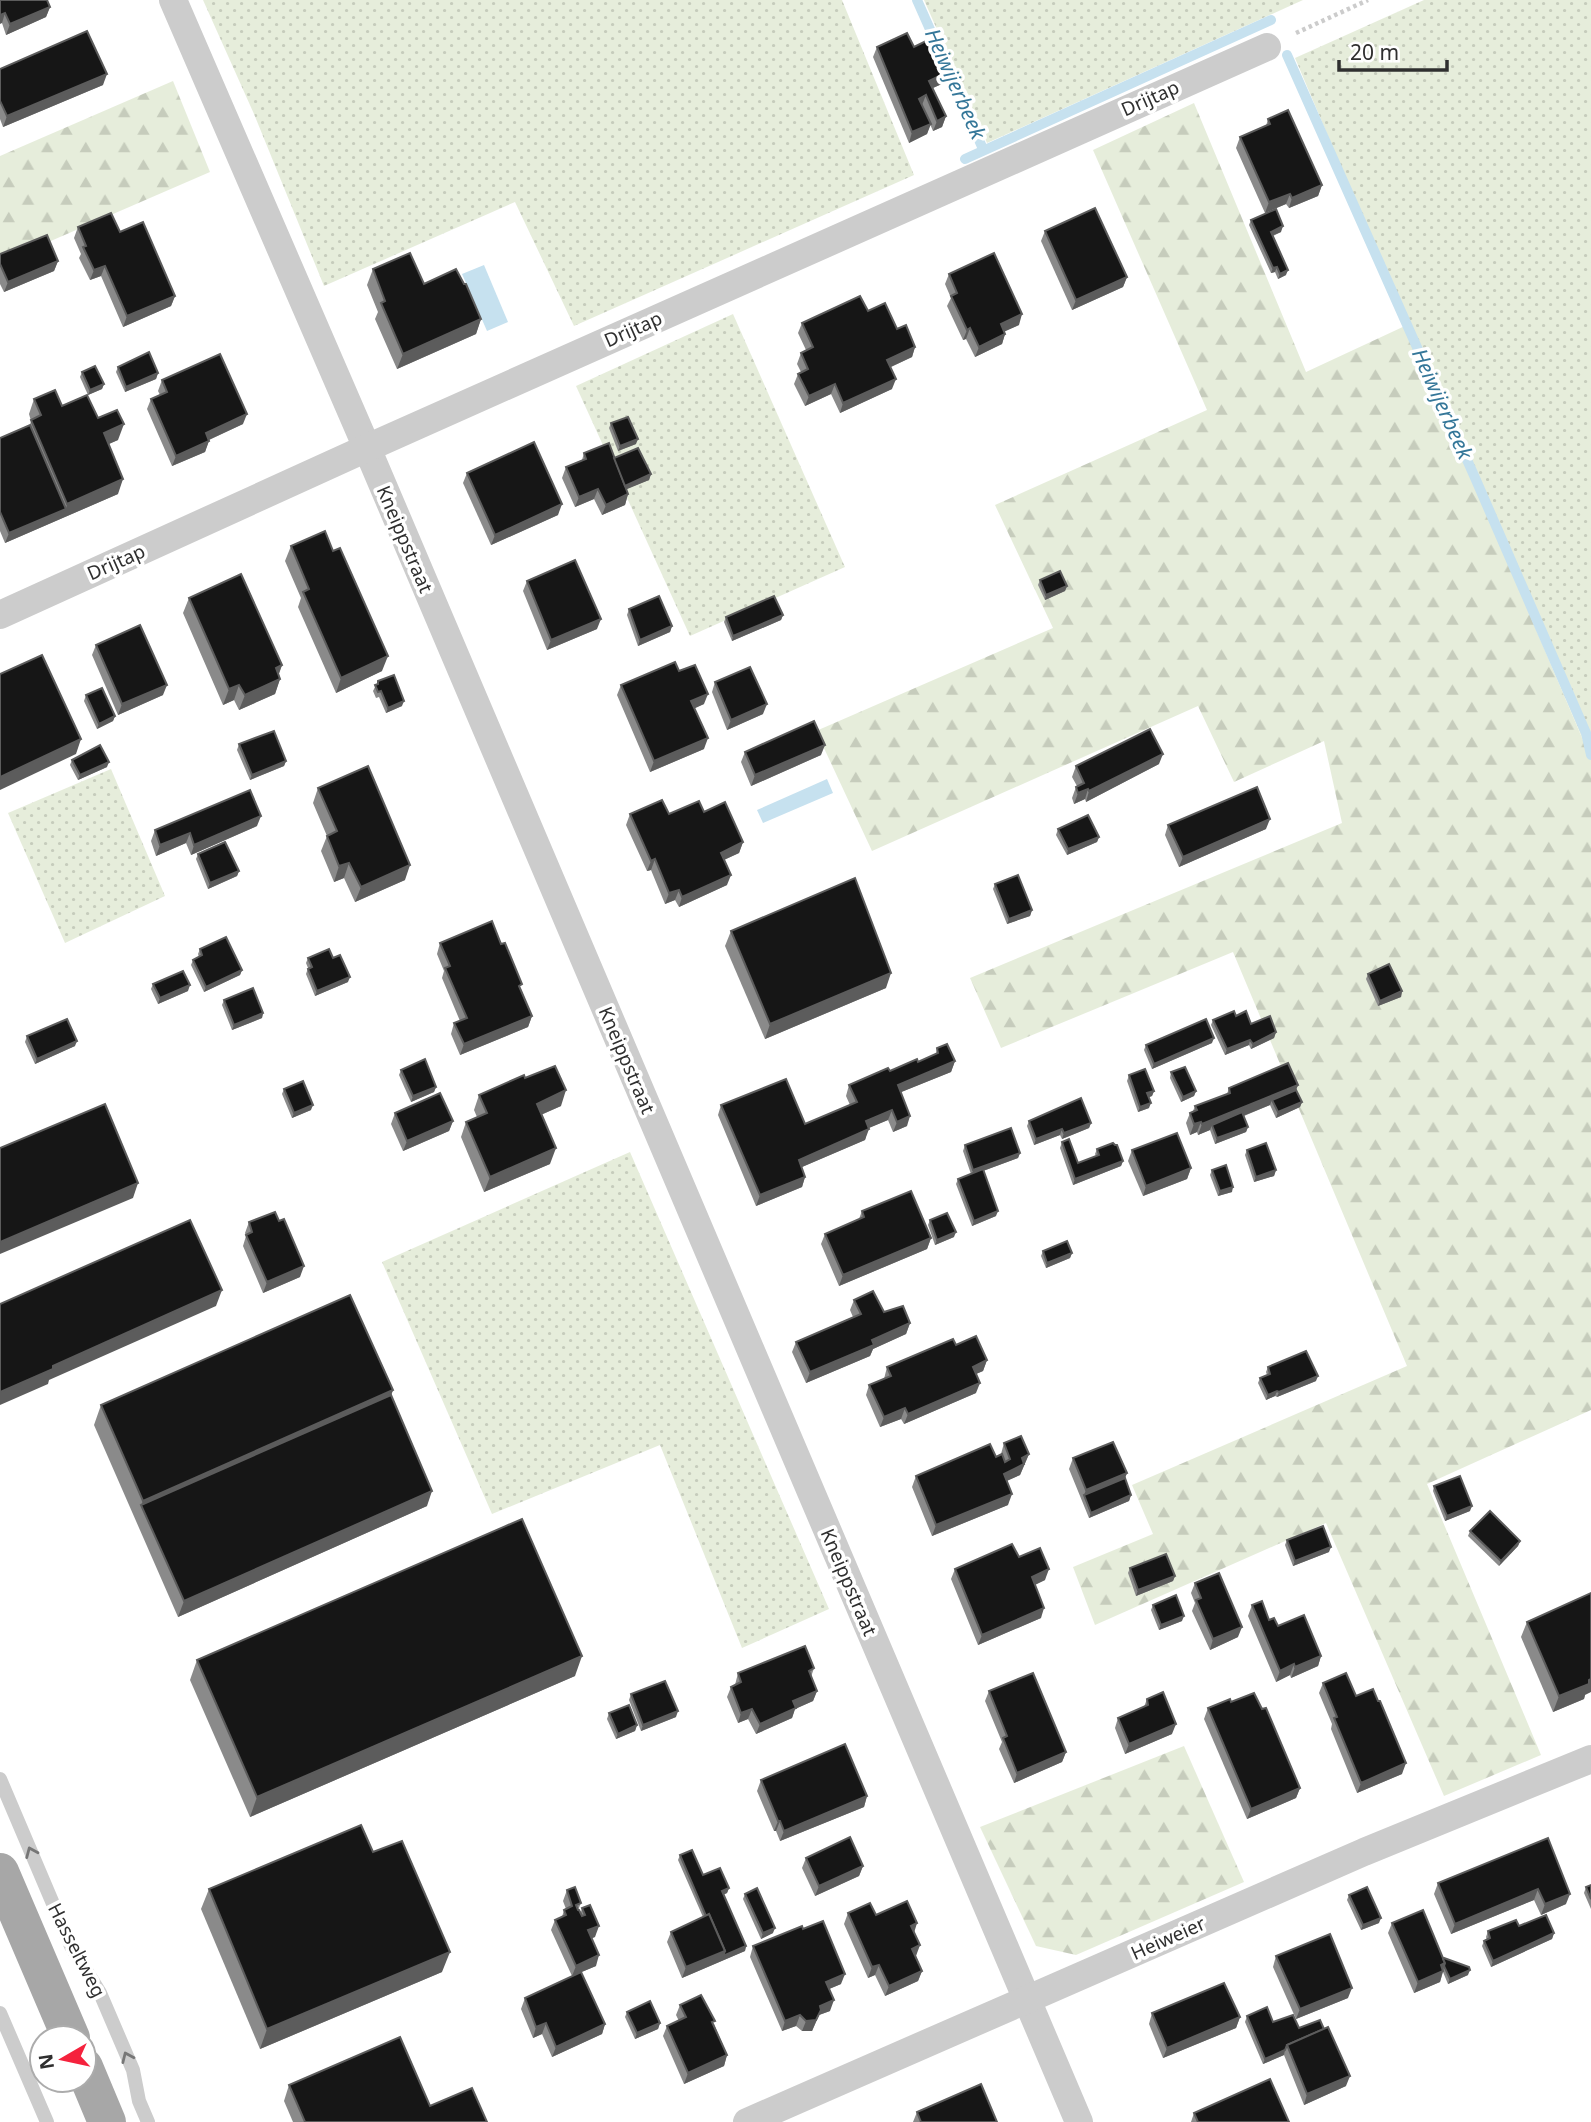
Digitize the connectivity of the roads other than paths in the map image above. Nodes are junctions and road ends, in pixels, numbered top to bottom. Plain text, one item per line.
1 (173, 0) edge
2 (1266, 47) road end
3 (367, 448) junction
4 (0, 615) edge
5 (1591, 1759) edge
6 (0, 1779) edge
7 (0, 1872) edge
8 (1027, 2000) junction
9 (0, 2013) edge
10 (65, 2024) edge
11 (95, 2094) edge
12 (47, 2122) edge
13 (107, 2122) edge
14 (148, 2122) edge
15 (747, 2122) edge
16 (1079, 2122) edge

1 - 3 street, Kneippstraat
2 - 3 street, Drijtap
3 - 4 street, Drijtap
3 - 8 street, Kneippstraat
5 - 8 street, Heiweier
14 -> 6 lane, Hasseltweg
7 - 10 main road, Hasseltweg
8 - 15 street, Heiweier
8 - 16 street, Kneippstraat
9 - 12 lane
11 - 13 main road

